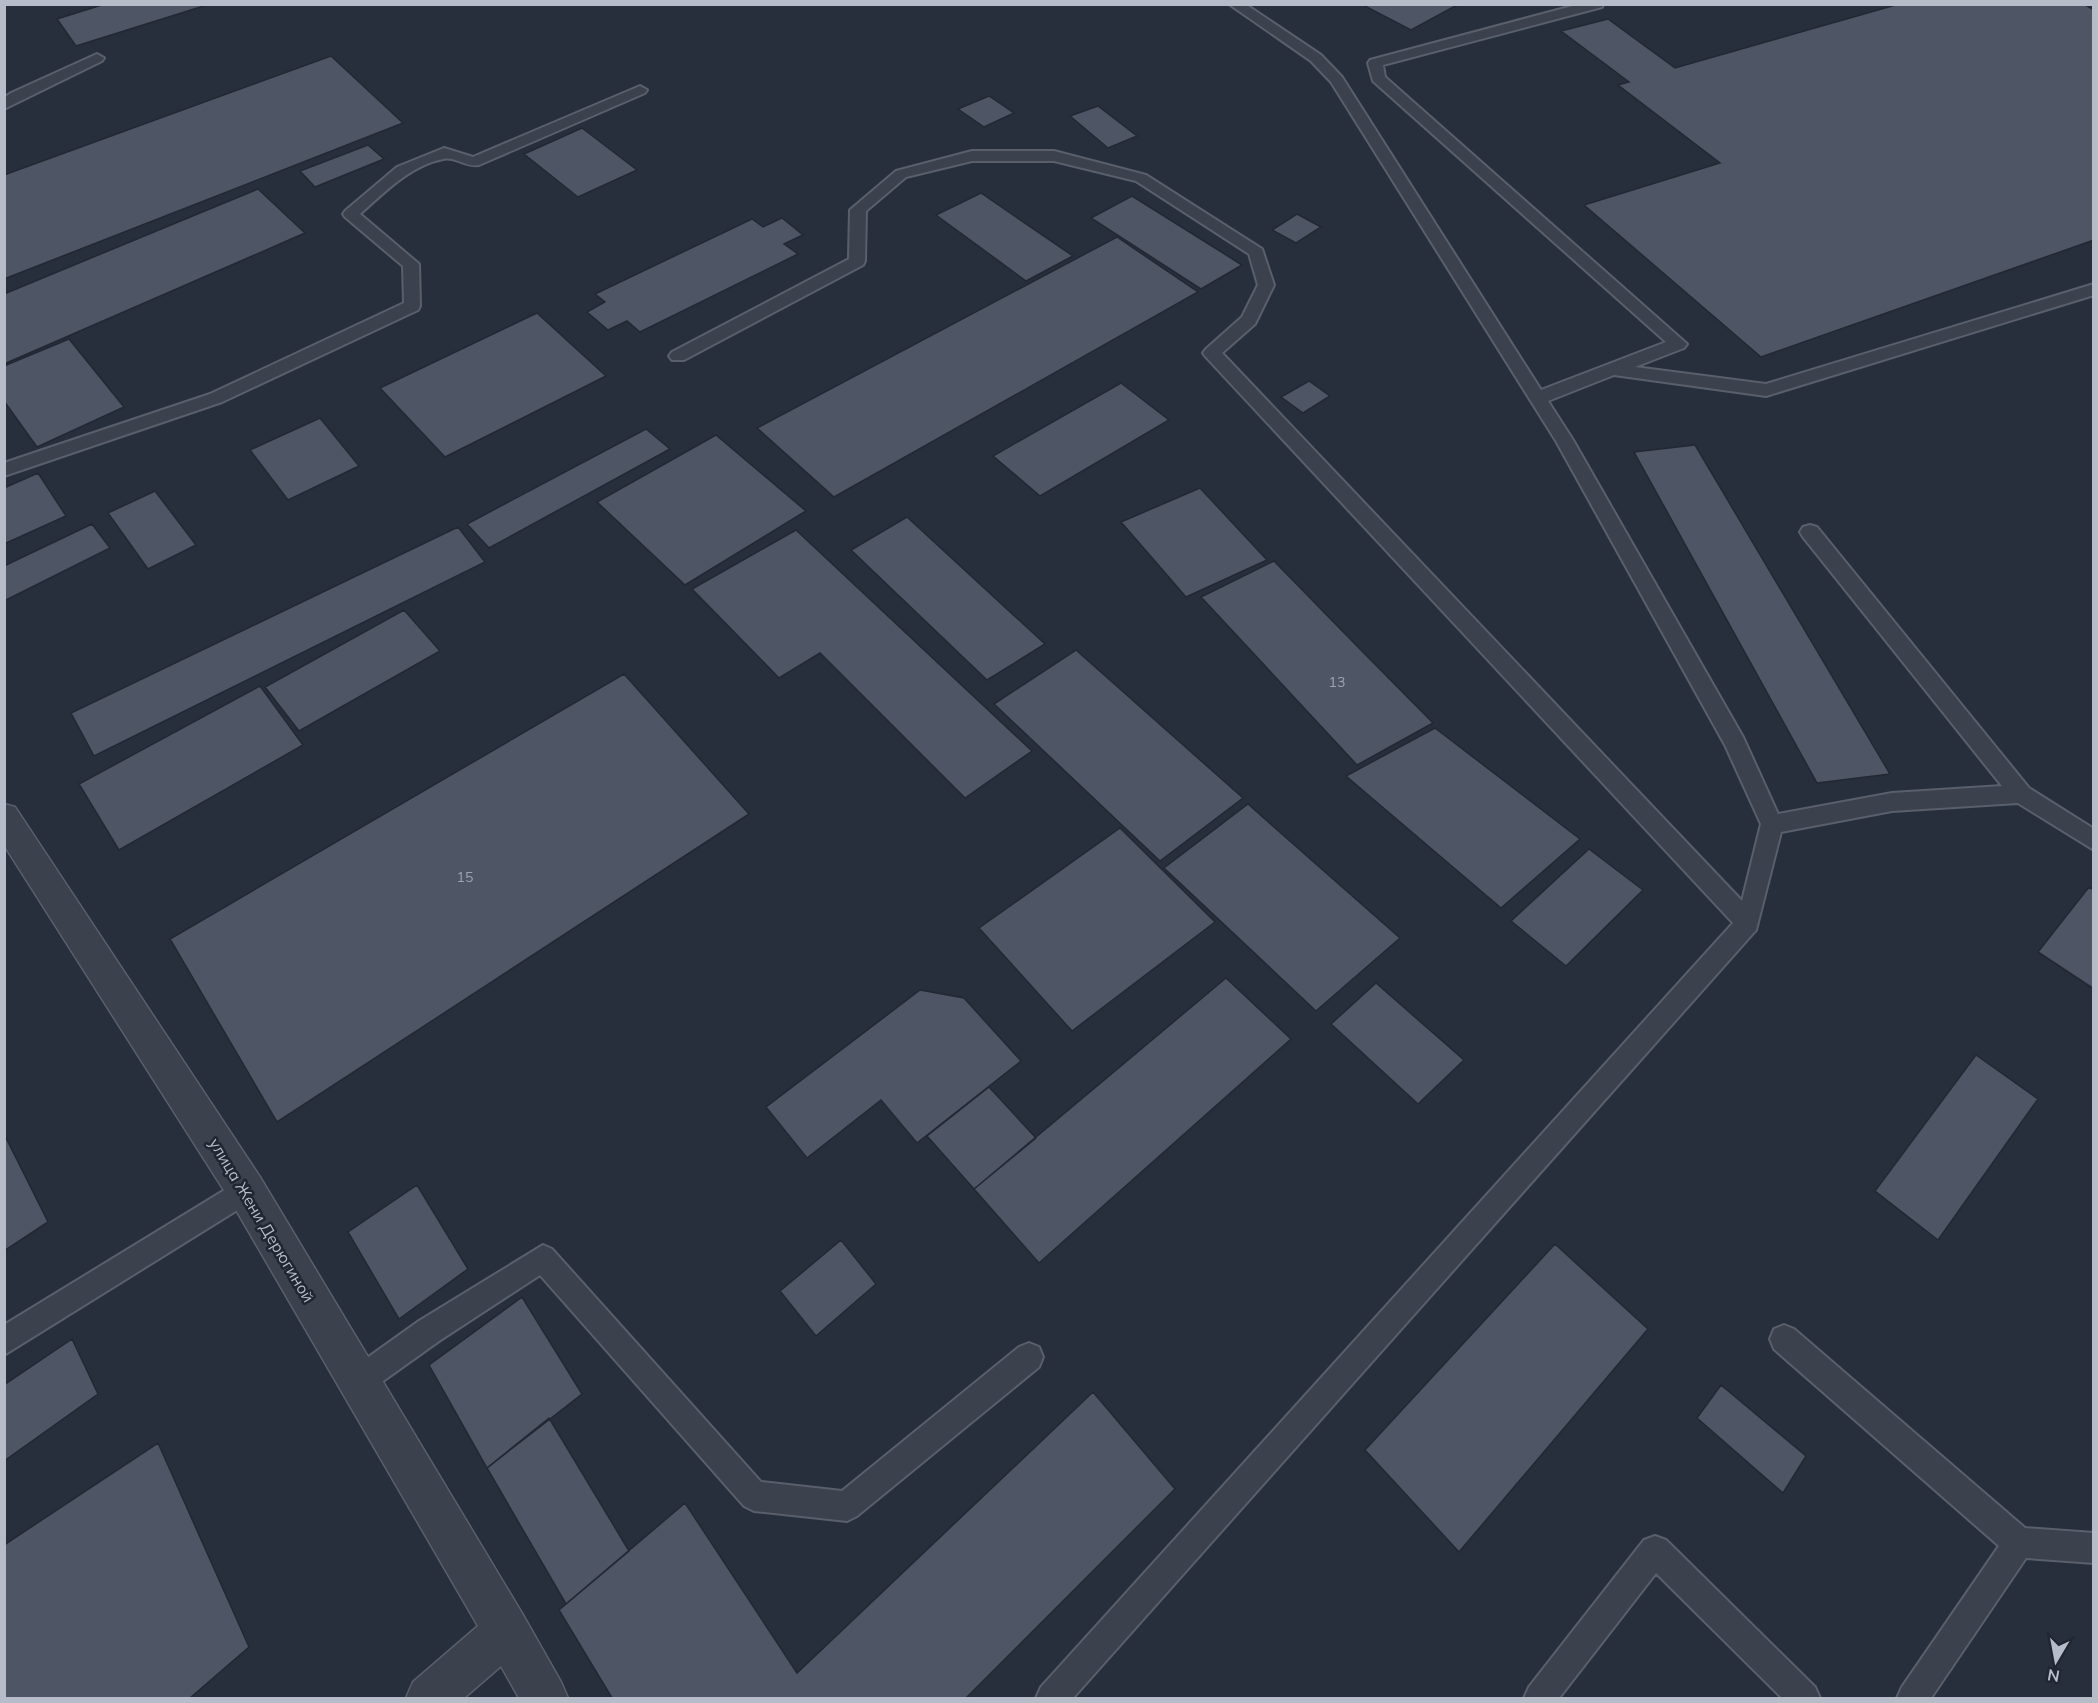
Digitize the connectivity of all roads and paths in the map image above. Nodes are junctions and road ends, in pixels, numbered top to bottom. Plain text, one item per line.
1 (1235, 4) edge
2 (1597, 4) edge
3 (97, 58) dead end
4 (640, 90) dead end
5 (4, 105) edge
6 (2094, 289) edge
7 (678, 356) dead end
8 (1612, 370) junction
9 (1538, 398) junction
10 (4, 470) edge
11 (1810, 532) dead end
12 (2021, 794) junction
13 (4, 817) edge
14 (1772, 824) junction
15 (2094, 841) edge
16 (1748, 923) junction
17 (246, 1190) junction
18 (1784, 1339) dead end
19 (4, 1341) edge
20 (1029, 1357) dead end
21 (359, 1381) junction
22 (2019, 1543) junction
23 (2094, 1548) edge
24 (507, 1631) junction
25 (429, 1698) edge
26 (545, 1698) edge
27 (1052, 1698) edge
28 (1540, 1698) edge
29 (1804, 1698) edge
30 (1913, 1698) edge

1 - 9 lane
2 - 8 lane
3 - 5 lane
4 - 10 lane
6 - 8 lane
7 - 16 lane
8 - 9 lane
9 - 14 lane
11 - 12 lane
12 - 14 lane
12 - 15 lane
13 - 17 street, улица Жени Дерюгиной
14 - 16 lane
16 - 27 lane
17 - 19 lane
17 - 21 street, улица Жени Дерюгиной
18 - 22 lane
20 - 21 lane
21 - 24 street, улица Жени Дерюгиной
22 - 23 lane
22 - 30 lane
24 - 25 street
24 - 26 street, улица Жени Дерюгиной
28 - 29 lane

